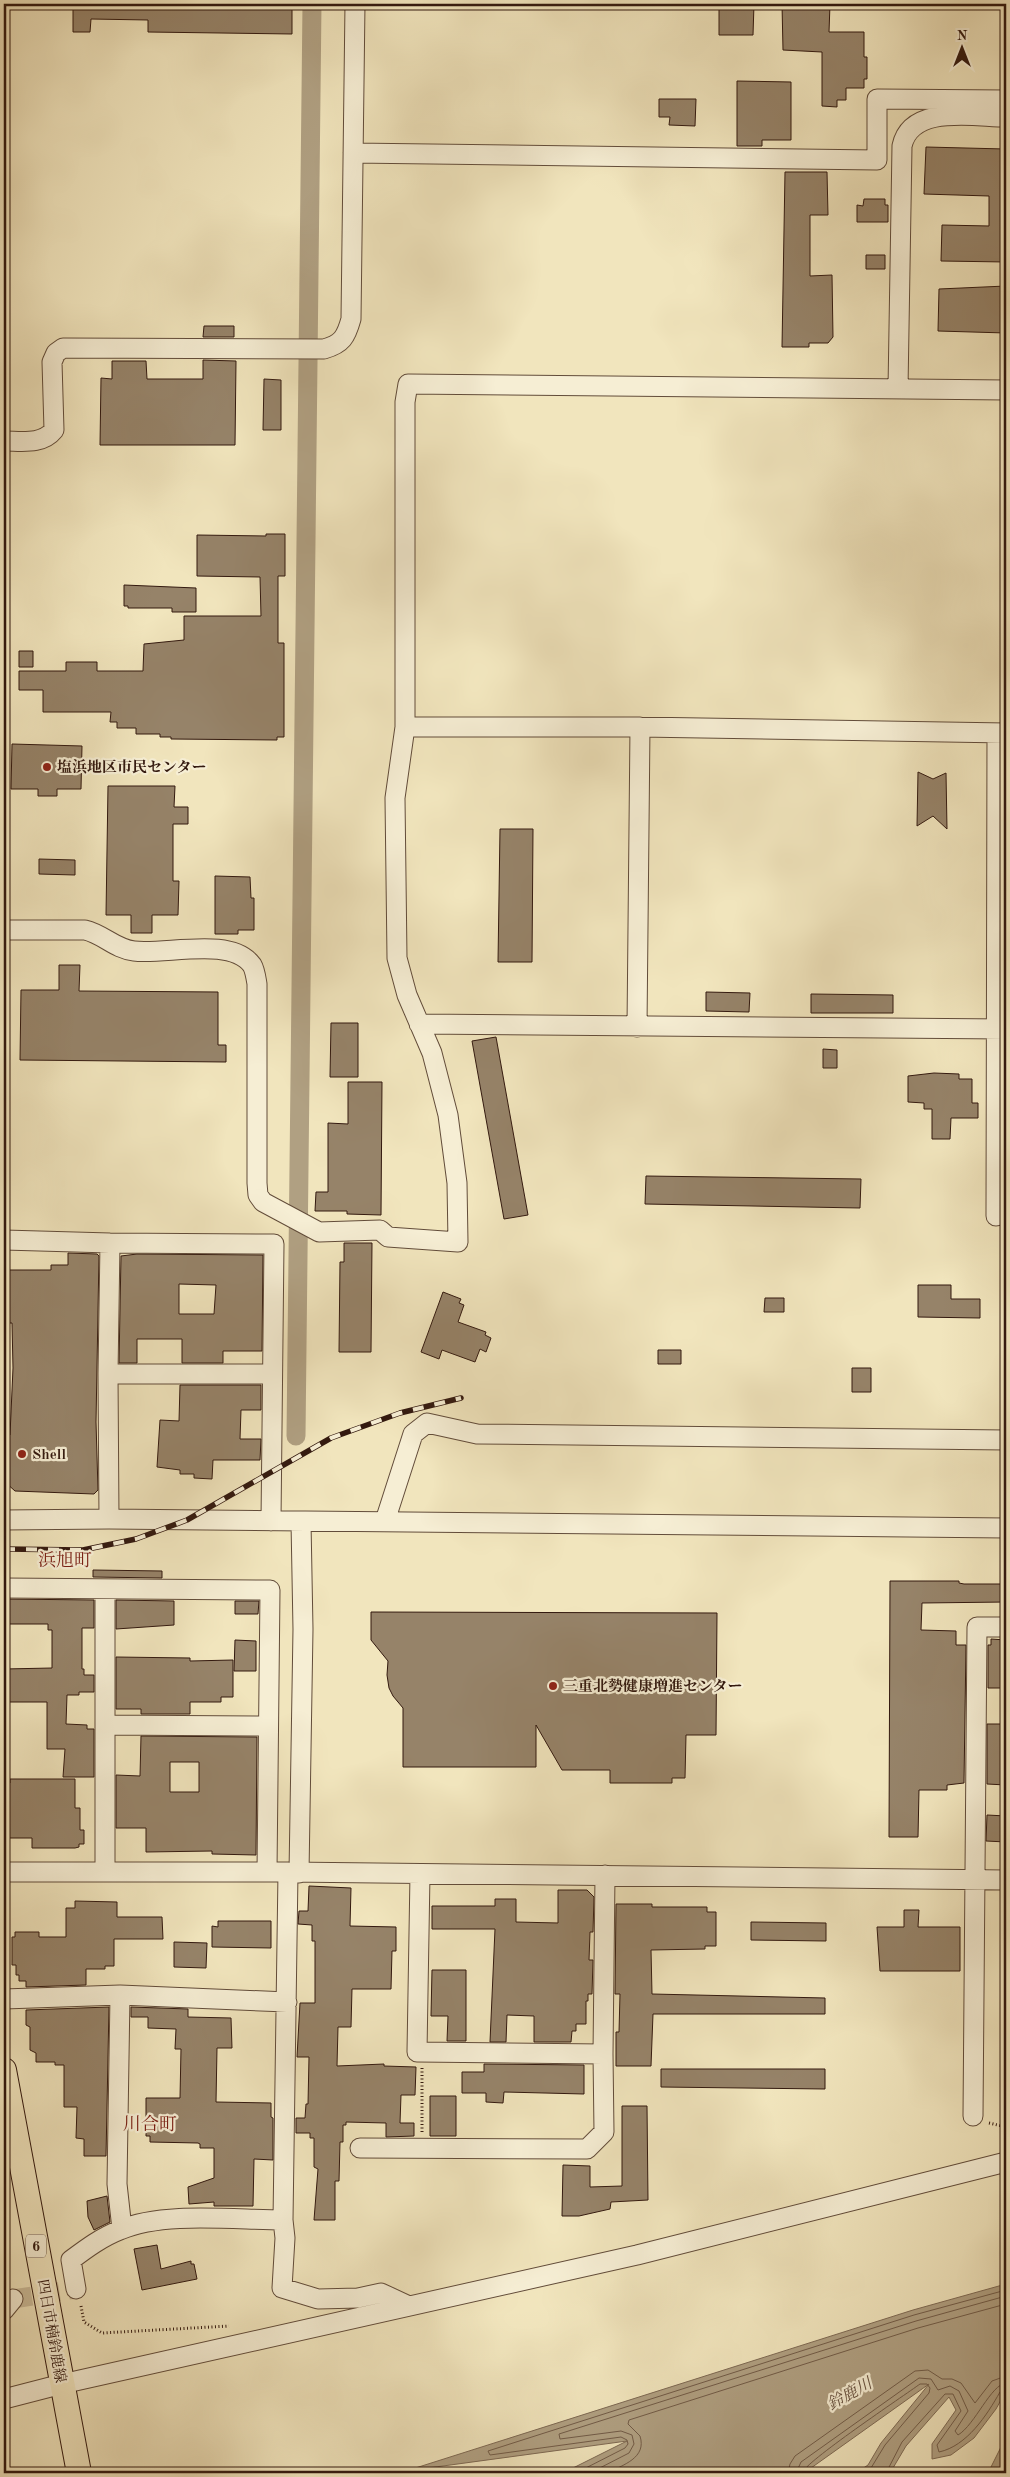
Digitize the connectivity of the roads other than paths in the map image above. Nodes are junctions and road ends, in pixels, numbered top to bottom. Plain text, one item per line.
1 (355, 4) edge
2 (1006, 100) edge
3 (1006, 117) edge
4 (352, 153) junction
5 (898, 389) junction
6 (1006, 390) edge
7 (4, 441) edge
8 (405, 727) junction
9 (640, 727) junction
10 (1002, 733) edge
11 (4, 930) edge
12 (419, 1024) junction
13 (637, 1026) junction
14 (1001, 1029) edge
15 (996, 1216) dead end
16 (4, 1240) edge
17 (110, 1243) junction
18 (108, 1374) junction
19 (272, 1374) junction
20 (1006, 1440) edge
21 (109, 1519) junction
22 (4, 1520) edge
23 (271, 1521) junction
24 (385, 1521) junction
25 (301, 1522) junction
26 (1006, 1528) edge
27 (4, 1588) edge
28 (105, 1589) junction
29 (1006, 1627) edge
30 (105, 1725) junction
31 (268, 1726) junction
32 (4, 1872) edge
33 (105, 1872) junction
34 (267, 1872) junction
35 (294, 1872) junction
36 (420, 1874) junction
37 (605, 1875) junction
38 (974, 1880) junction
39 (1006, 1880) edge
40 (120, 1995) junction
41 (4, 1999) edge
42 (287, 2002) junction
43 (603, 2054) junction
44 (4, 2070) edge
45 (972, 2116) dead end
46 (360, 2148) dead end
47 (1006, 2162) edge
48 (283, 2220) junction
49 (122, 2229) junction
50 (76, 2289) road end
51 (4, 2304) edge
52 (409, 2306) junction
53 (4, 2310) edge
54 (62, 2384) junction
55 (4, 2400) edge
56 (79, 2473) edge

1 - 4 street
2 - 4 street
3 - 5 street
4 - 7 street
5 - 6 street
5 - 8 street
8 - 9 street
8 - 12 street
9 - 10 street
9 - 13 street
10 - 14 street
11 - 12 street
12 - 13 street
13 - 14 street
14 - 15 street
16 - 17 street
17 - 18 street
17 - 19 street
18 - 19 street
18 - 21 street
19 - 23 street
20 - 24 street
21 - 22 street
21 - 23 street
23 - 25 street
24 - 25 street
24 - 26 street
25 - 35 street
27 - 28 street
28 - 30 street
28 - 31 street
29 - 38 street
30 - 31 street
30 - 33 street
31 - 34 street
32 - 33 street
33 - 34 street
34 - 35 street
35 - 36 street
35 - 42 street
36 - 37 street
36 - 43 street
37 - 38 street
37 - 43 street
38 - 39 street
38 - 45 street
40 - 41 street
40 - 42 street
40 - 49 street
42 - 48 street
43 - 46 street
44 - 54 main road, 四日市楠鈴鹿線 / 6
47 - 52 street
48 - 49 street
48 - 52 street
49 - 50 street
51 - 53 street
52 - 54 street
54 - 55 street
54 - 56 main road, 四日市楠鈴鹿線 / 6

